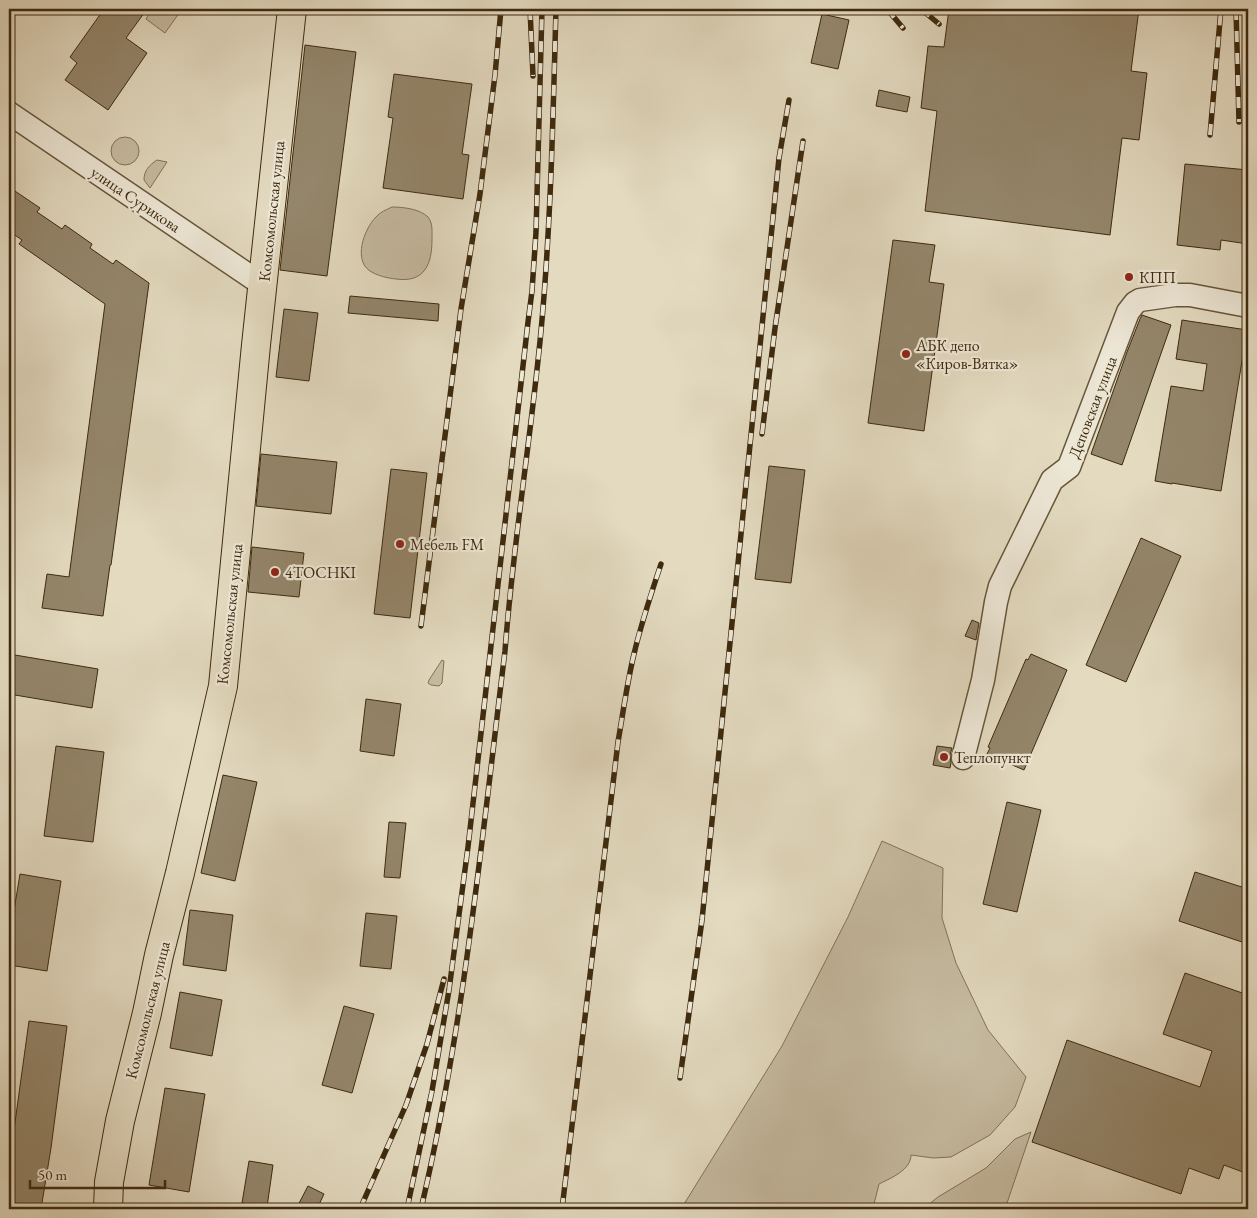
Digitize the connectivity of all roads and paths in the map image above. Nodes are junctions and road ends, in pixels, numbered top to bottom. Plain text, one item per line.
1 (292, 9) edge
2 (9, 113) edge
3 (263, 286) junction
4 (1248, 306) edge
5 (963, 758) dead end
6 (108, 1209) edge

1 - 3 main road, Комсомольская улица
2 - 3 street, улица Сурикова
3 - 6 main road, Комсомольская улица
4 - 5 street, Деповская улица

